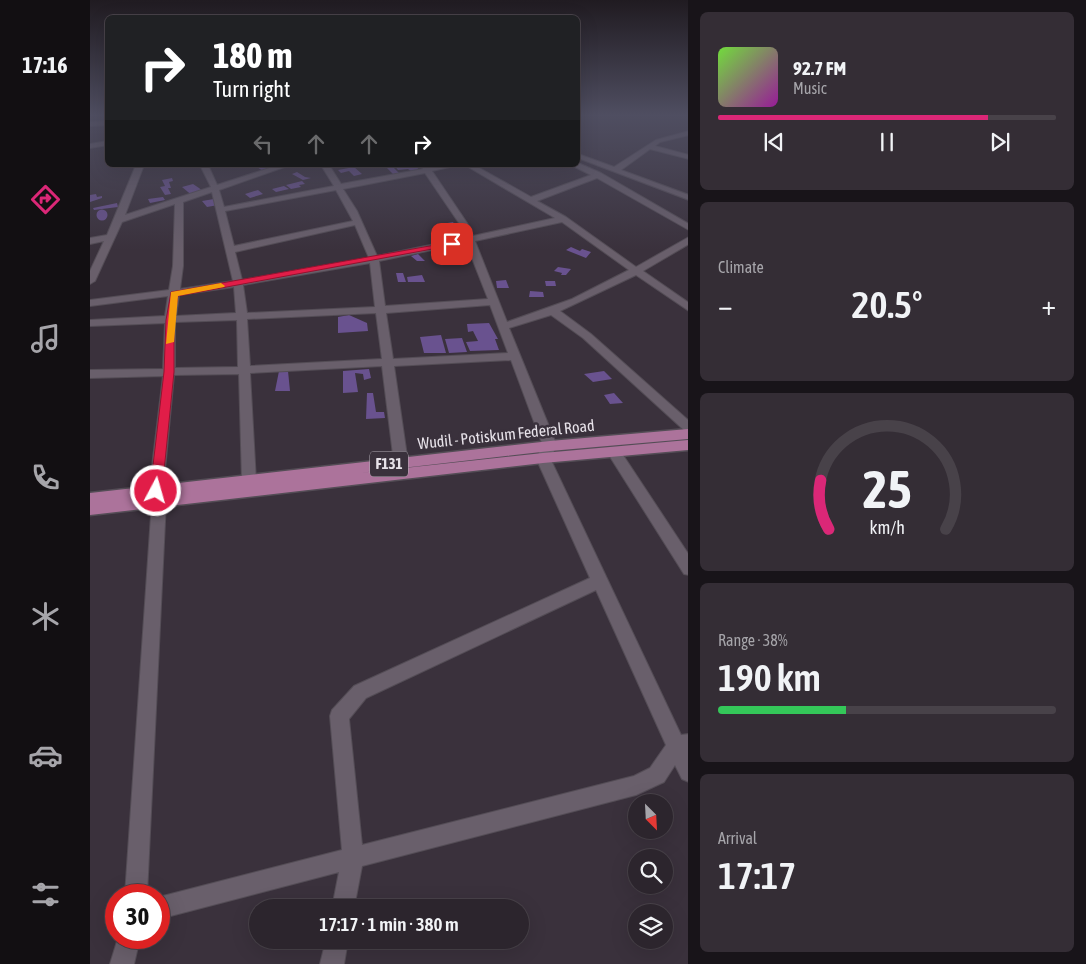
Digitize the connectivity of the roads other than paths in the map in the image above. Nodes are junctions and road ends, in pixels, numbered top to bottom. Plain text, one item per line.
1 (589, 160) edge
2 (630, 160) edge
3 (139, 167) edge
4 (205, 167) edge
5 (276, 167) edge
6 (326, 167) edge
7 (426, 167) edge
8 (472, 167) edge
9 (580, 167) edge
10 (615, 170) junction
11 (598, 175) junction
12 (338, 187) junction
13 (215, 188) junction
14 (688, 198) edge
15 (179, 200) junction
16 (532, 200) junction
17 (219, 210) junction
18 (563, 219) junction
19 (119, 220) junction
20 (358, 222) junction
21 (688, 228) edge
22 (110, 237) junction
23 (471, 240) junction
24 (688, 240) edge
25 (90, 241) edge
26 (230, 250) junction
27 (374, 259) junction
28 (636, 271) junction
29 (90, 281) edge
30 (238, 283) junction
31 (174, 294) junction
32 (495, 302) junction
33 (90, 303) edge
34 (688, 308) edge
35 (379, 310) junction
36 (553, 311) junction
37 (242, 317) junction
38 (170, 320) junction
39 (90, 323) edge
40 (504, 326) junction
41 (514, 356) junction
42 (387, 361) junction
43 (244, 370) junction
44 (169, 372) junction
45 (90, 374) edge
46 (688, 428) edge
47 (688, 434) edge
48 (688, 445) edge
49 (547, 452) junction
50 (614, 452) junction
51 (401, 462) junction
52 (249, 480) junction
53 (157, 496) junction
54 (90, 499) edge
55 (90, 509) edge
56 (688, 568) edge
57 (601, 580) junction
58 (682, 744) edge
59 (688, 772) edge
60 (353, 858) junction
61 (137, 884) edge
62 (345, 899) edge
63 (170, 905) edge
64 (126, 949) edge
65 (335, 949) edge
66 (122, 964) edge
67 (332, 964) edge

1 - 10 street
2 - 10 street
3 - 19 street
4 - 13 street
5 - 13 street
6 - 12 street
7 - 12 street
7 - 23 street
8 - 16 street
9 - 11 street
10 - 14 street
11 - 16 street
11 - 21 street
12 - 17 street
12 - 20 street
13 - 15 street
13 - 17 street
15 - 19 street
15 - 31 street
16 - 18 street
17 - 26 street
18 - 23 street
18 - 28 street
19 - 22 street
20 - 26 street
20 - 27 street
22 - 25 street
22 - 29 street
23 - 27 street
23 - 32 street
24 - 28 street
26 - 30 street
27 - 30 street
27 - 35 street
28 - 34 street
28 - 36 street
30 - 31 street
30 - 37 street
31 - 33 street
31 - 38 street
32 - 35 street
32 - 40 street
35 - 37 street
35 - 42 street
36 - 40 street
36 - 46 street
37 - 38 street
37 - 43 street
38 - 39 street
38 - 44 street
40 - 41 street
41 - 42 street
41 - 49 street
42 - 43 street
42 - 51 street
43 - 44 street
43 - 52 street
44 - 45 street
44 - 53 street
47 - 49 main road, Wudil - Potiskum Federal Road / F131
48 - 50 main road, Wudil - Potiskum Federal Road / F131
49 - 50 main road, Wudil - Potiskum Federal Road / F131
49 - 51 main road, Wudil - Potiskum Federal Road / F131
49 - 53 main road, Wudil - Potiskum Federal Road / F131
49 - 57 street
50 - 56 street
51 - 52 main road, Wudil - Potiskum Federal Road / F131
52 - 53 main road, Wudil - Potiskum Federal Road / F131
53 - 54 main road, Wudil - Potiskum Federal Road / F131
53 - 55 main road, Wudil - Potiskum Federal Road / F131
53 - 61 street
57 - 58 street
57 - 60 street
58 - 59 street
58 - 60 street
60 - 62 street
60 - 63 street
64 - 66 street
65 - 67 street

